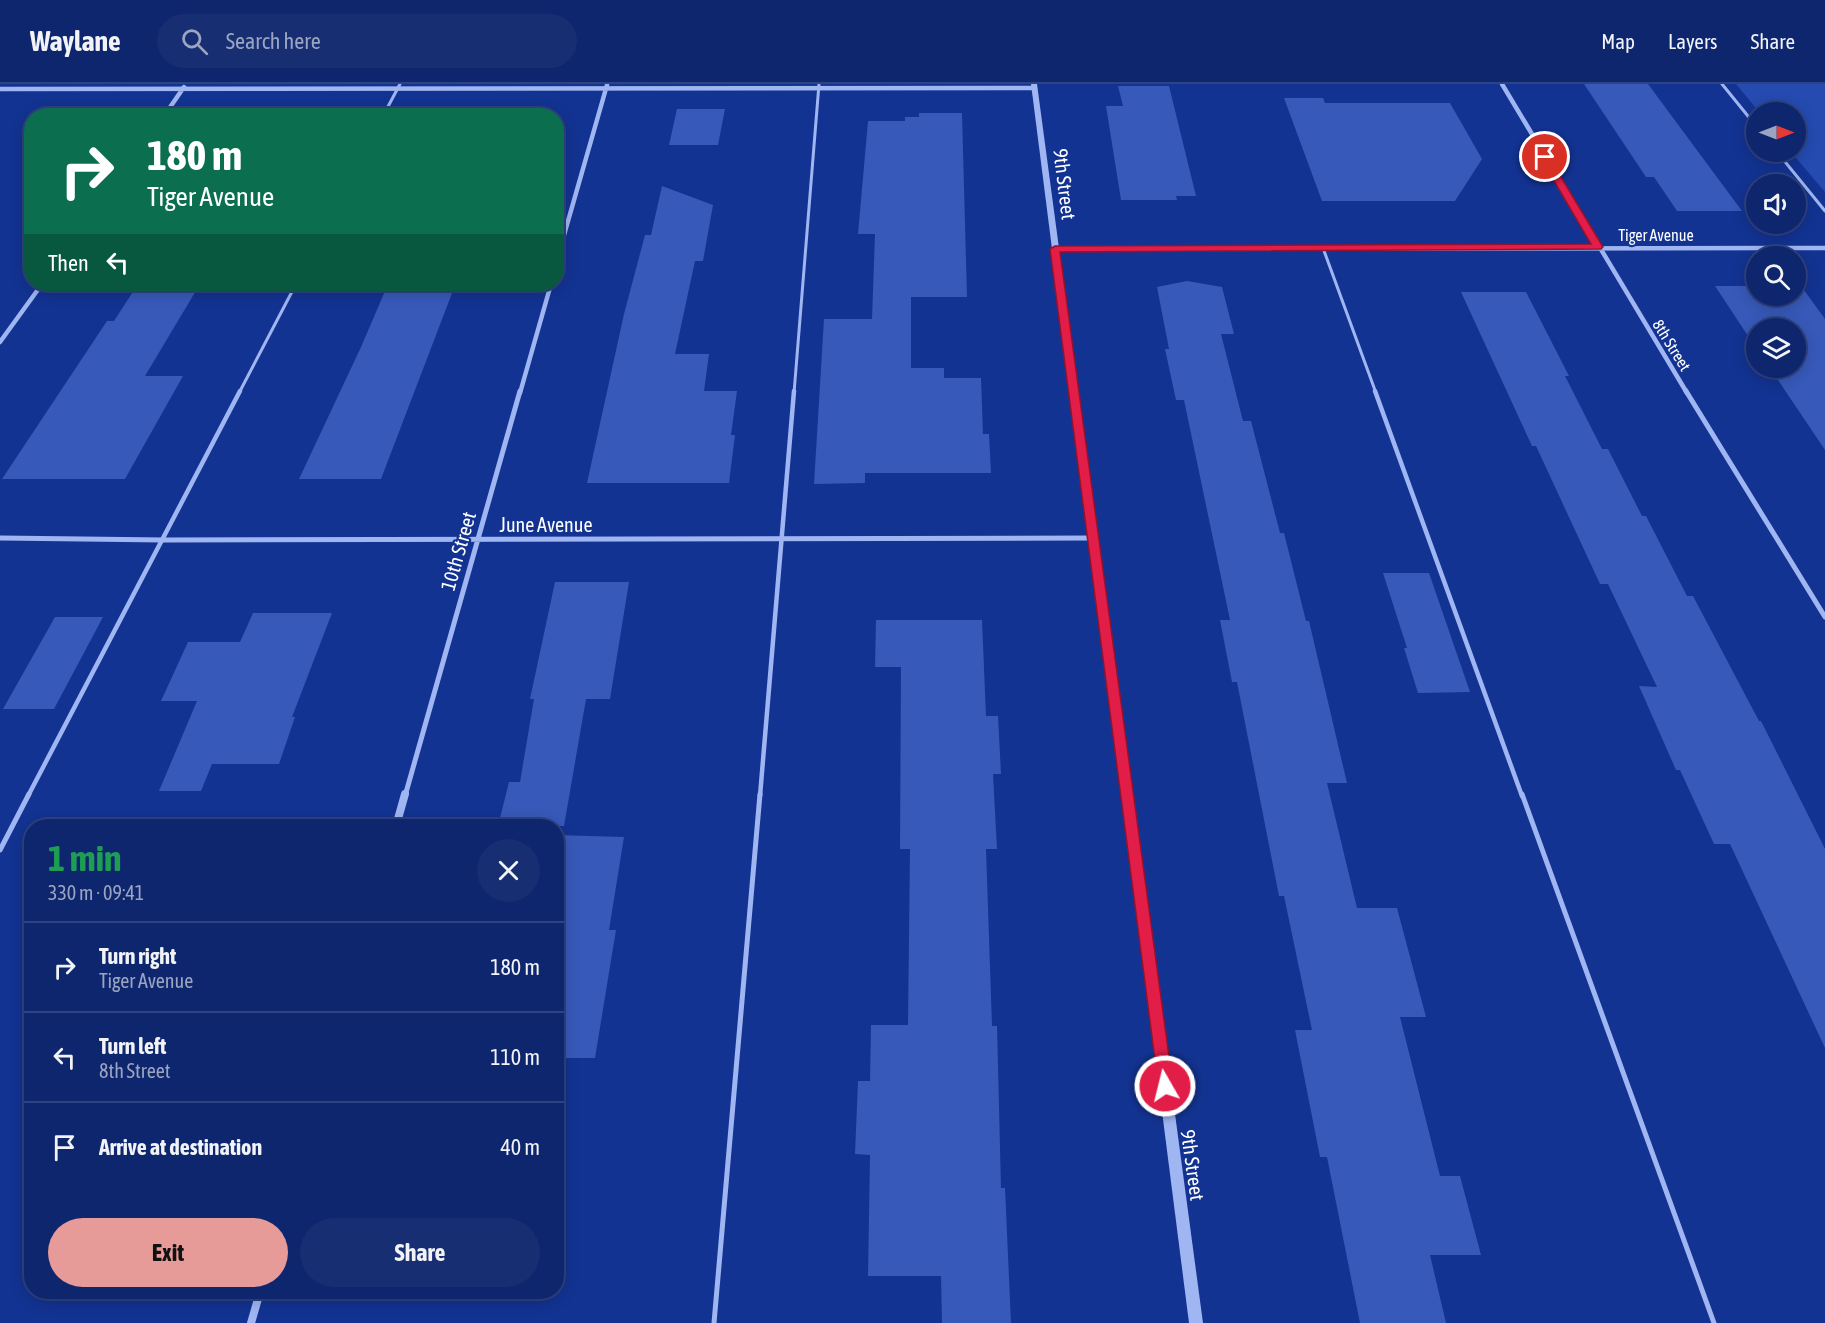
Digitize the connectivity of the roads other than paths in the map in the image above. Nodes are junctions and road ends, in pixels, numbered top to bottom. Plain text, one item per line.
1 (1502, 84) edge
2 (1722, 84) edge
3 (185, 86) edge
4 (399, 86) edge
5 (606, 86) edge
6 (819, 86) edge
7 (1034, 86) edge
8 (0, 89) edge
9 (170, 108) edge
10 (388, 108) edge
11 (1746, 114) edge
12 (1785, 162) edge
13 (1825, 211) edge
14 (564, 235) edge
15 (1598, 247) junction
16 (1323, 248) junction
17 (1825, 248) edge
18 (1055, 249) junction
19 (37, 291) edge
20 (292, 291) edge
21 (549, 291) edge
22 (0, 342) edge
23 (0, 538) edge
24 (1093, 538) junction
25 (479, 539) junction
26 (782, 539) junction
27 (164, 540) junction
28 (1825, 617) edge
29 (398, 819) edge
30 (0, 850) edge
31 (258, 1299) edge
32 (251, 1323) edge
33 (714, 1323) edge
34 (1196, 1323) edge
35 (1714, 1323) edge

1 - 15 street, 8th Street
2 - 11 lane
3 - 4 street
3 - 8 street
3 - 9 street
4 - 5 street
4 - 10 lane
5 - 6 street
5 - 14 street
6 - 7 street
6 - 26 lane
7 - 18 street, 9th Street
12 - 13 lane
15 - 16 street, Tiger Avenue
15 - 17 street, Tiger Avenue
15 - 28 street, 8th Street
16 - 18 street, Tiger Avenue
16 - 35 lane
18 - 24 street, 9th Street
19 - 22 street
20 - 27 lane
21 - 25 street, 10th Street
23 - 27 street, June Avenue
24 - 26 street, June Avenue
24 - 34 street, 9th Street
25 - 26 street, June Avenue
25 - 27 street, June Avenue
25 - 29 street, 10th Street
26 - 33 lane
27 - 30 lane
31 - 32 street

